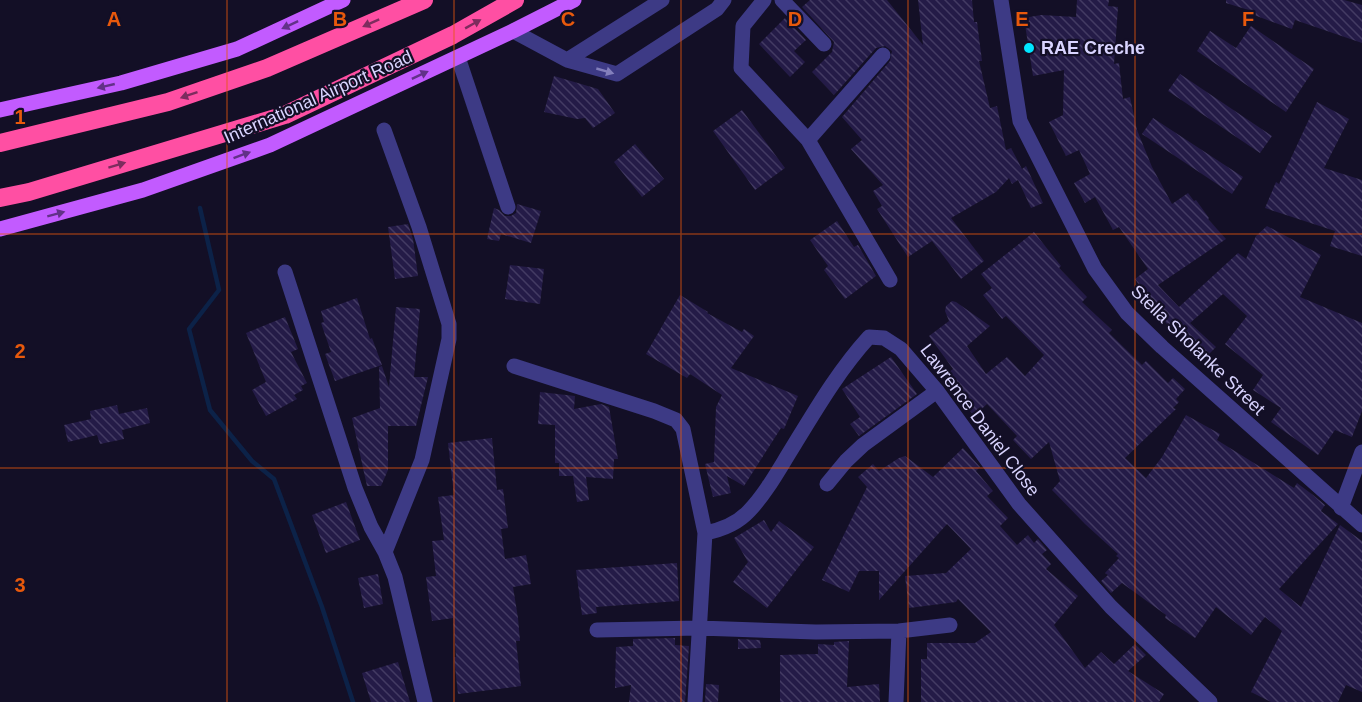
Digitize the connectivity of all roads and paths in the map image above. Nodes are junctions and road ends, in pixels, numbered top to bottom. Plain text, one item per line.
1 (343, 0) edge
2 (424, 0) edge
3 (515, 0) edge
4 (574, 0) edge
5 (662, 0) edge
6 (724, 0) edge
7 (764, 0) edge
8 (782, 0) edge
9 (1002, 0) edge
10 (513, 31) junction
11 (824, 44) dead end
12 (883, 54) dead end
13 (458, 57) junction
14 (567, 60) junction
15 (0, 110) edge
16 (384, 130) dead end
17 (808, 140) junction
18 (0, 143) edge
19 (0, 198) edge
20 (508, 207) dead end
21 (0, 229) edge
22 (285, 272) dead end
23 (890, 280) dead end
24 (514, 366) dead end
25 (938, 391) junction
26 (1362, 452) edge
27 (827, 484) dead end
28 (1341, 508) junction
29 (1362, 525) edge
30 (705, 533) junction
31 (385, 552) junction
32 (950, 625) dead end
33 (699, 628) junction
34 (597, 630) dead end
35 (899, 631) junction
36 (425, 702) edge
37 (695, 702) edge
38 (896, 702) edge
39 (1210, 702) edge

1 -> 15 main road
2 -> 18 highway
19 -> 3 highway, International Airport Road
4 - 10 main road, International Airport Road
5 - 14 street
14 -> 6 street
7 - 17 street
8 - 11 street
9 - 28 street, Stella Sholanke Street
10 - 13 main road, International Airport Road
10 - 14 street
12 - 17 street
13 - 20 street
21 -> 13 main road, International Airport Road
16 - 31 street
17 - 23 street
22 - 31 street
24 - 30 street
25 - 27 street
25 - 30 street, Lawrence Daniel Close
25 - 39 street, Lawrence Daniel Close
26 - 28 street
28 - 29 street, Stella Sholanke Street
30 - 33 street
31 - 36 street
32 - 35 street
33 - 34 street
33 - 35 street
33 - 37 street
35 - 38 street

